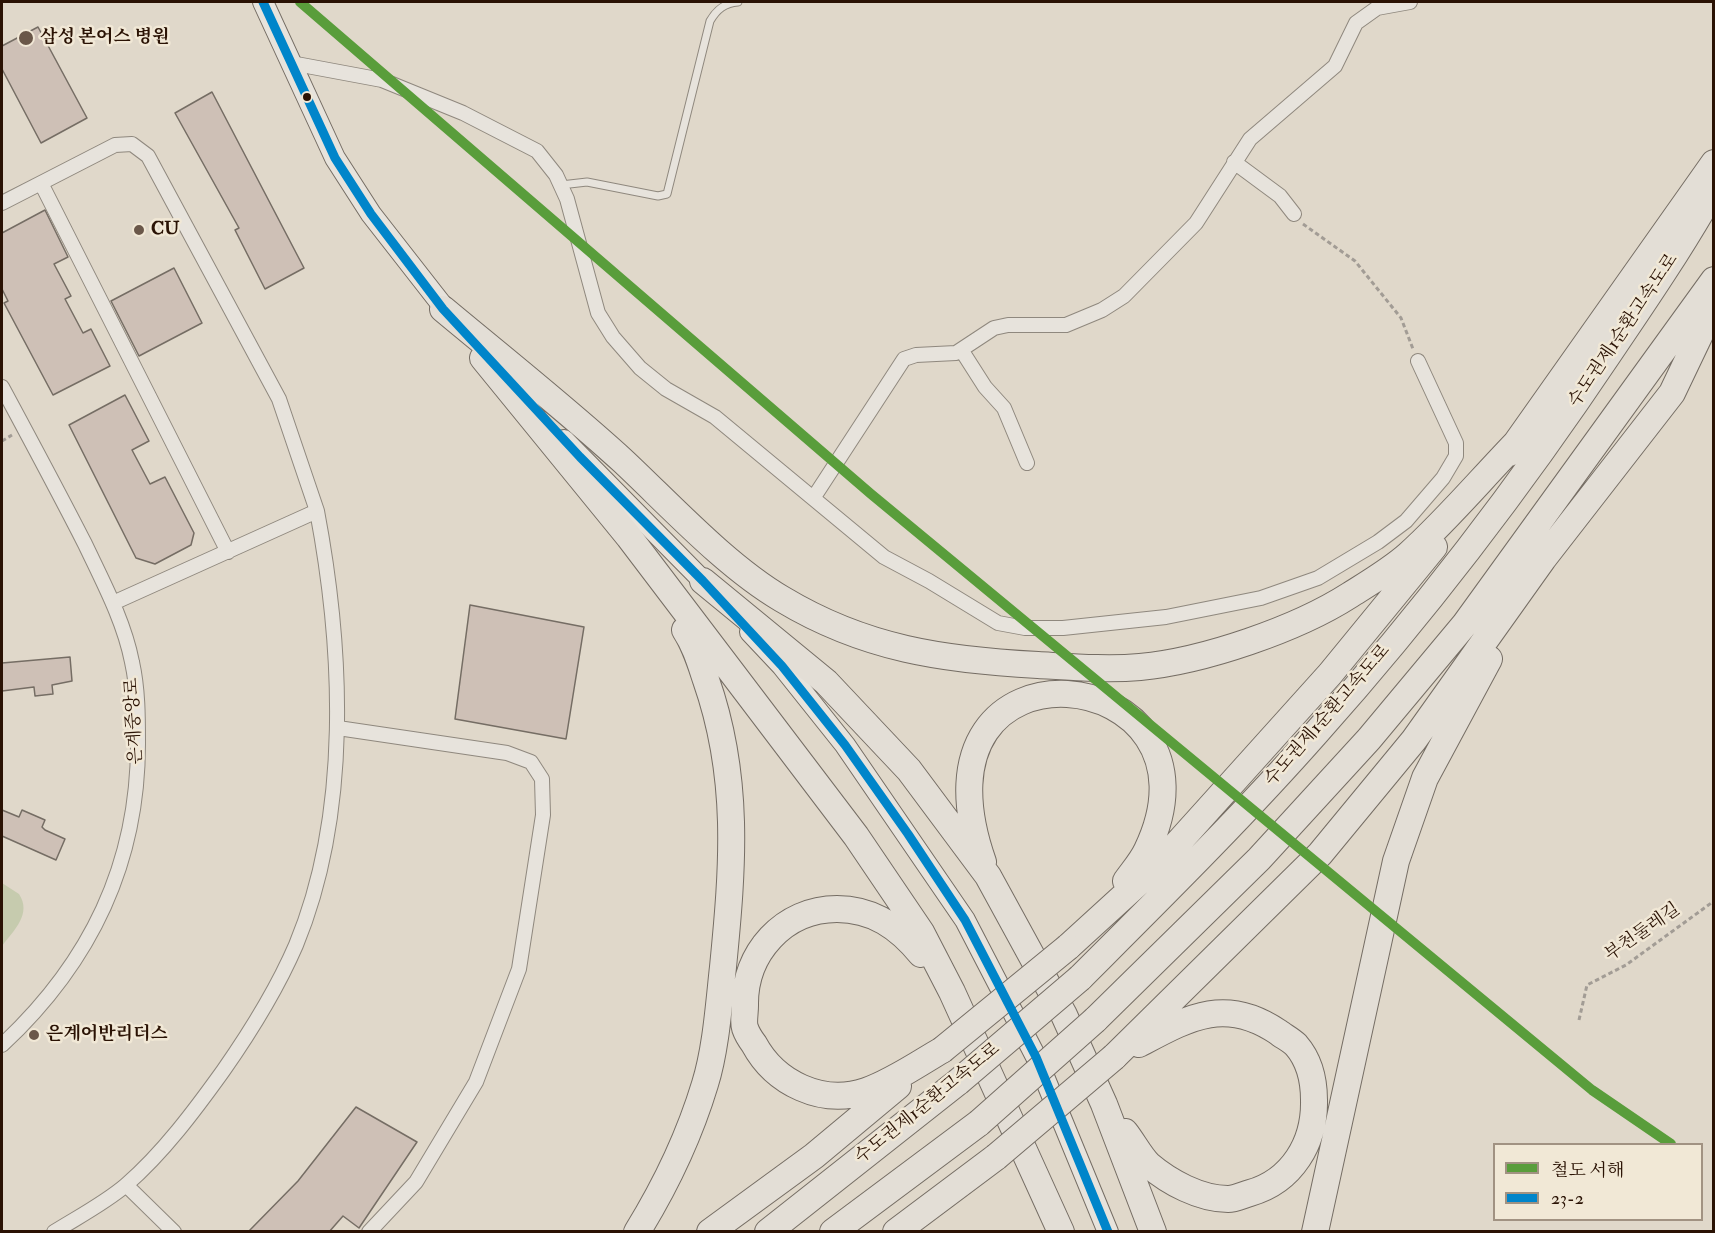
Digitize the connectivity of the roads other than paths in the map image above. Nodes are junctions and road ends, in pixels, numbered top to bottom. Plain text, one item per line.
1 (263, 2) edge
2 (738, 2) edge
3 (1410, 2) edge
4 (291, 63) junction
5 (1234, 162) junction
6 (1713, 163) edge
7 (41, 183) junction
8 (561, 184) junction
9 (1713, 189) edge
10 (2, 203) edge
11 (1294, 214) road end
12 (1713, 280) edge
13 (1713, 304) edge
14 (443, 309) junction
15 (962, 351) junction
16 (1418, 361) road end
17 (2, 387) edge
18 (1519, 440) junction
19 (1027, 463) dead end
20 (814, 497) junction
21 (317, 511) junction
22 (629, 537) junction
23 (228, 552) junction
24 (1543, 560) junction
25 (703, 580) junction
26 (113, 603) junction
27 (338, 728) junction
28 (988, 876) junction
29 (1076, 939) junction
30 (952, 992) junction
31 (2, 1045) edge
32 (942, 1050) junction
33 (1114, 1057) junction
34 (1104, 1104) junction
35 (1036, 1179) junction
36 (126, 1185) junction
37 (938, 1202) junction
38 (54, 1232) edge
39 (174, 1232) edge
40 (369, 1232) edge
41 (637, 1232) edge
42 (710, 1232) edge
43 (768, 1232) edge
44 (833, 1232) edge
45 (897, 1232) edge
46 (918, 1232) edge
47 (1052, 1232) edge
48 (1061, 1232) edge
49 (1108, 1232) edge
50 (1154, 1232) edge
51 (1315, 1232) edge

1 - 4 main road
2 - 8 lane
3 - 5 street
4 - 8 street
4 - 14 main road
5 - 11 street
5 - 15 street
6 - 18 highway
7 - 10 street
7 - 21 street
7 - 23 street
8 - 20 street
9 - 43 highway, 수도권제1순환고속도로, bridge
12 - 44 highway, bridge
13 - 24 highway
14 - 18 highway
14 - 22 highway
14 - 25 main road
15 - 19 street
15 - 20 street
16 - 20 street
17 - 26 street, 은계중앙로
18 - 29 highway
21 - 23 street
21 - 27 street
22 - 30 highway
22 - 41 highway
23 - 26 street
24 - 33 highway
24 - 51 highway
25 - 28 highway
25 - 49 main road
26 - 31 street, 은계중앙로
27 - 36 street
27 - 40 street
28 - 29 highway
28 - 34 highway
29 - 32 highway, bridge
30 - 32 highway
30 - 35 highway
32 - 42 highway
33 - 34 highway
33 - 37 highway, bridge
34 - 50 highway
35 - 47 highway
35 - 48 highway
36 - 38 street
36 - 39 street
37 - 45 highway
37 - 46 highway

